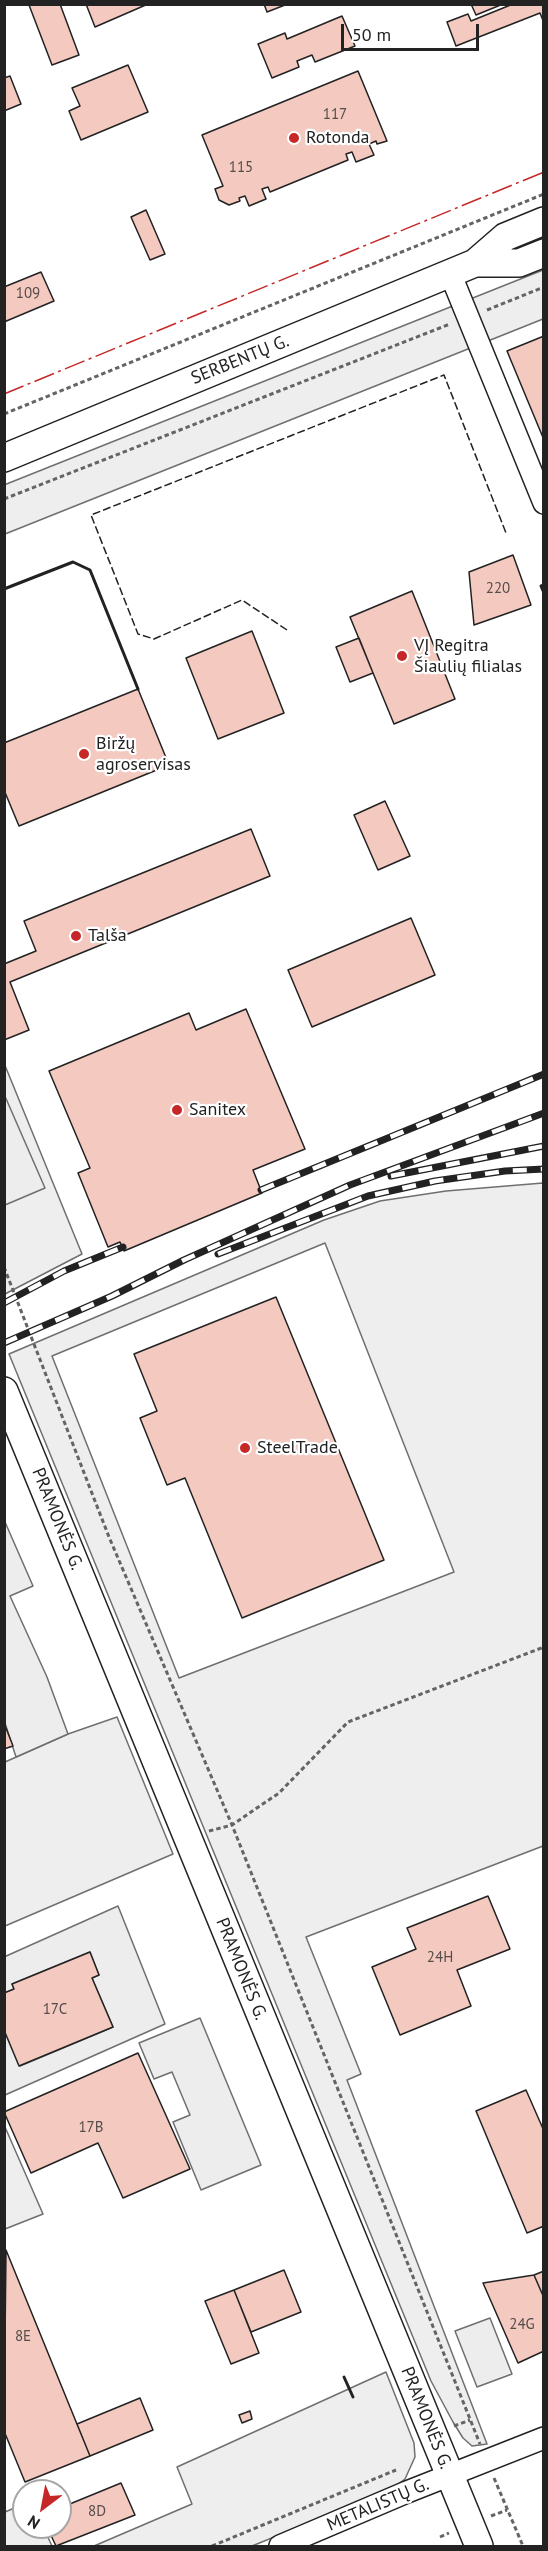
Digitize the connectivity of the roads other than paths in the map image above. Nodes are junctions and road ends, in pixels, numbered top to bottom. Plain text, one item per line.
1 (543, 221) edge
2 (543, 253) edge
3 (475, 263) junction
4 (450, 273) junction
5 (4, 458) edge
6 (543, 503) edge
7 (4, 1391) edge
8 (543, 2438) edge
9 (449, 2475) junction
10 (280, 2547) edge
11 (479, 2547) edge

1 - 3 main road, SERBENTŲ G.
2 - 3 main road, SERBENTŲ G.
3 - 4 main road, SERBENTŲ G.
4 - 5 main road, SERBENTŲ G.
4 - 6 street
7 - 9 main road, PRAMONĖS G.
8 - 9 street, METALISTŲ G.
9 - 10 street, METALISTŲ G.
9 - 11 main road, PRAMONĖS G.

